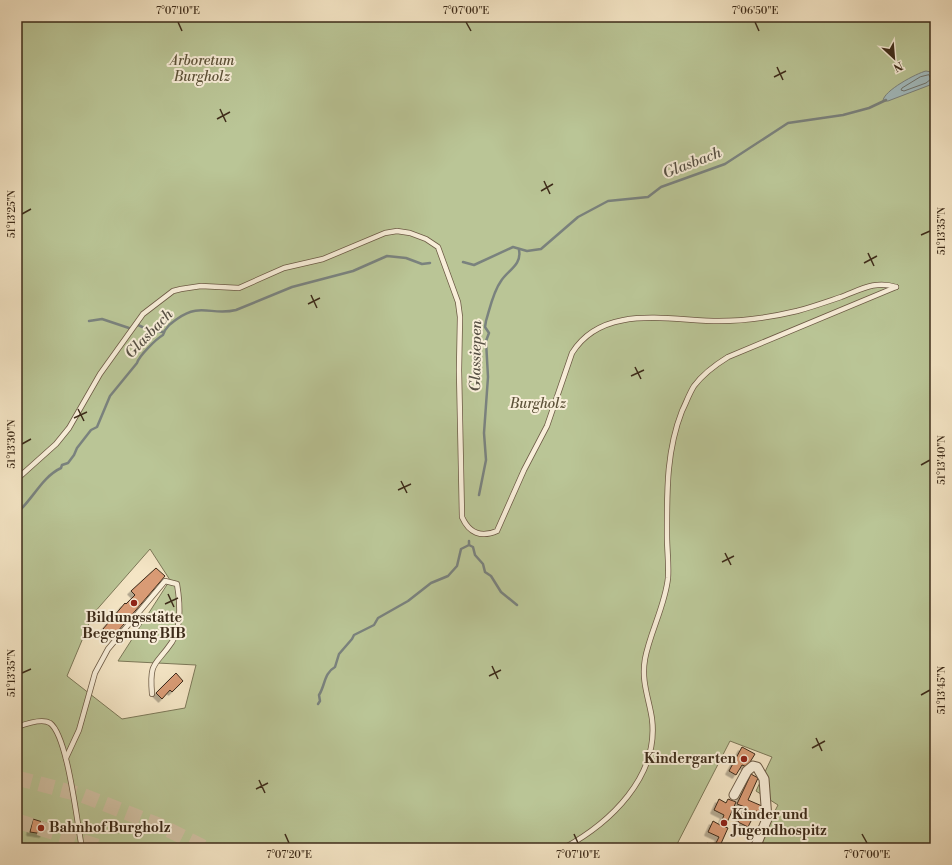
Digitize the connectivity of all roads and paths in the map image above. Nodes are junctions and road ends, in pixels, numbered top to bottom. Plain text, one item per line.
1 (17, 479) edge
2 (152, 694) dead end
3 (17, 726) edge
4 (66, 758) junction
5 (734, 795) dead end
6 (82, 848) edge
7 (564, 848) edge
8 (738, 848) edge
9 (747, 848) edge
10 (755, 848) edge

1 - 7 lane
2 - 4 lane
3 - 4 lane
4 - 6 lane
5 - 10 street
8 - 9 lane

